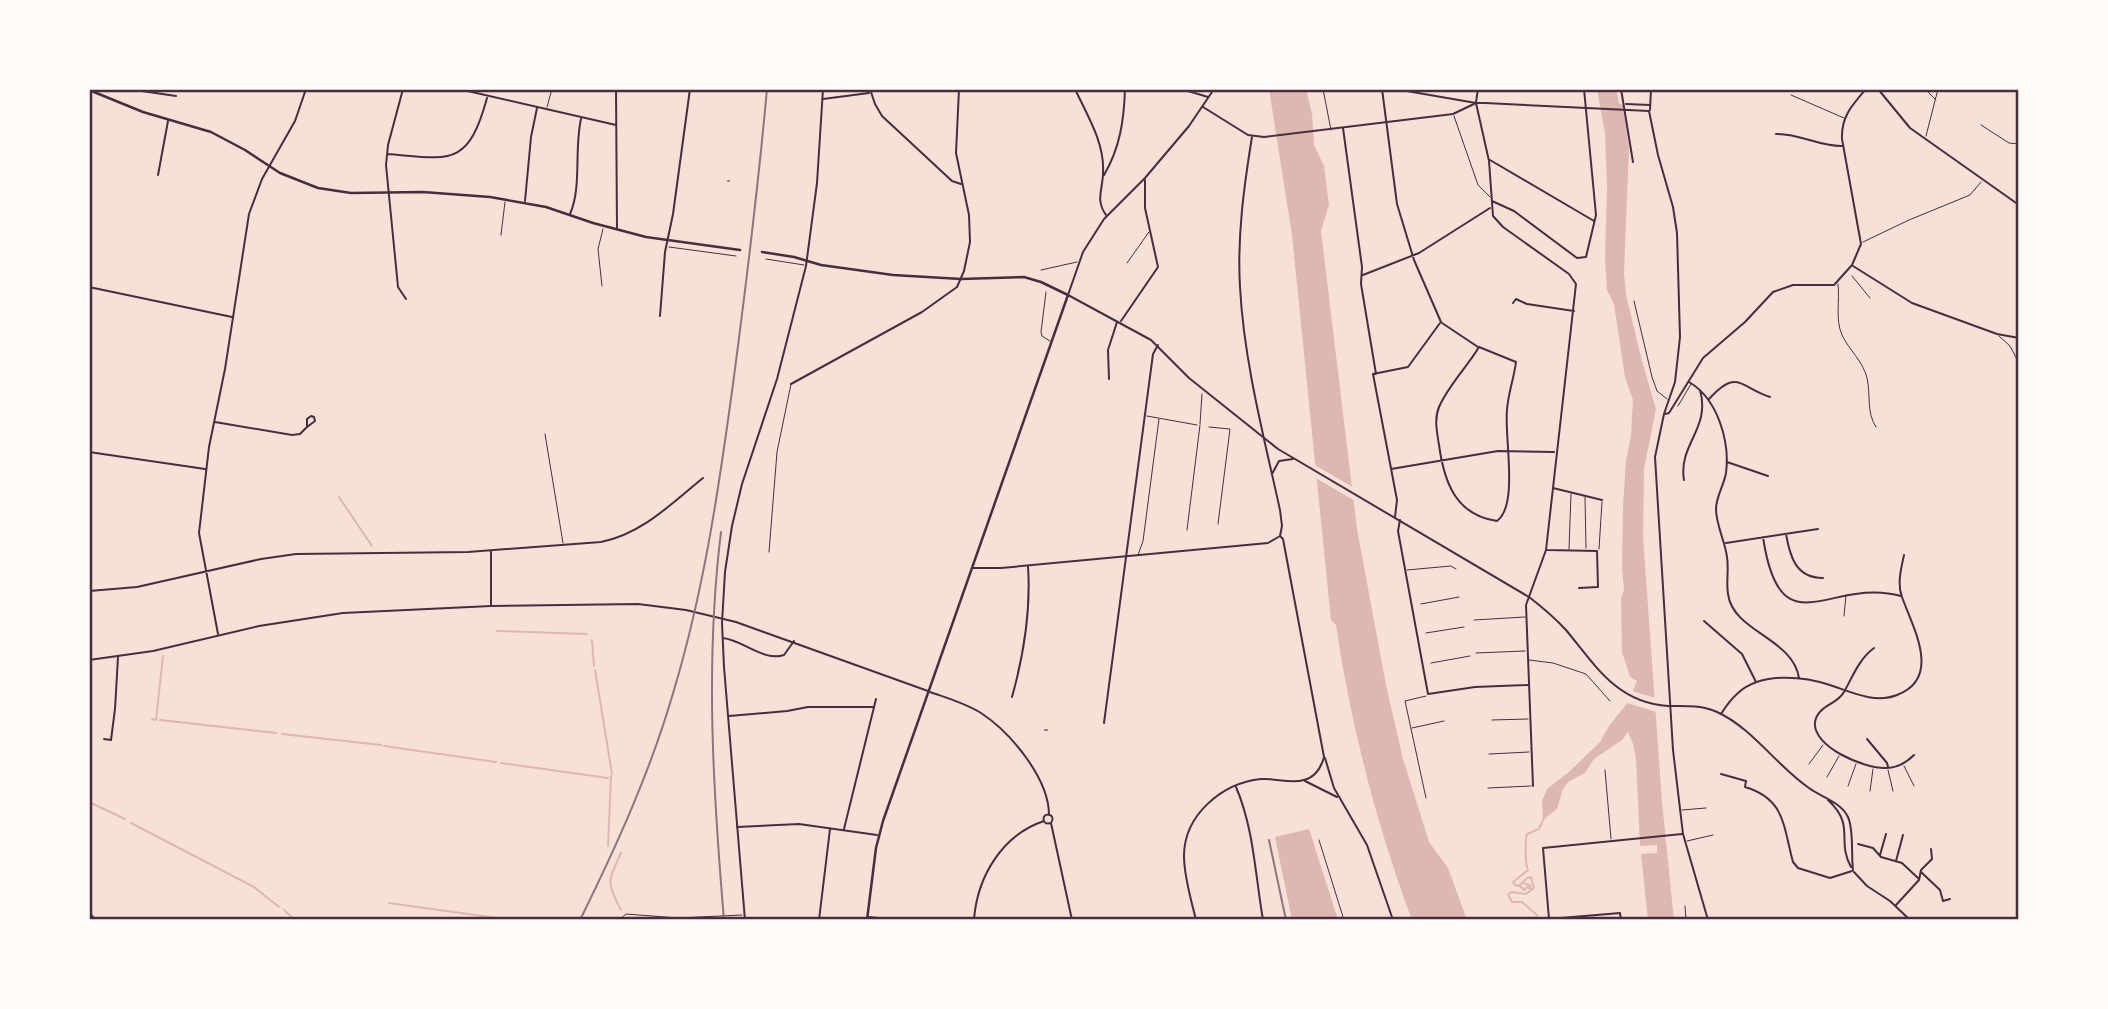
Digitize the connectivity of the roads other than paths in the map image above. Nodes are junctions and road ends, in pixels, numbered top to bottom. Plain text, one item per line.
1 (128, 89) edge
2 (306, 89) edge
3 (402, 89) edge
4 (459, 89) edge
5 (552, 89) edge
6 (616, 89) edge
7 (690, 89) edge
8 (822, 89) edge
9 (959, 89) edge
10 (1075, 89) edge
11 (1125, 89) edge
12 (1166, 89) edge
13 (1214, 89) edge
14 (1323, 89) edge
15 (1382, 89) edge
16 (1395, 89) edge
17 (1478, 89) edge
18 (1584, 89) edge
19 (1622, 89) edge
20 (1651, 89) edge
21 (1866, 89) edge
22 (1878, 89) edge
23 (1925, 89) edge
24 (1938, 89) edge
25 (89, 90) edge
26 (870, 91) edge
27 (1791, 95) dead end
28 (176, 96) dead end
29 (487, 96) junction
30 (1209, 97) junction
31 (822, 99) junction
32 (1937, 101) junction
33 (1476, 103) junction
34 (1625, 103) junction
35 (1650, 105) junction
36 (1203, 107) junction
37 (537, 108) junction
38 (1586, 109) junction
39 (547, 110) junction
40 (1649, 111) junction
41 (1453, 114) junction
42 (581, 118) junction
43 (169, 120) junction
44 (1843, 120) junction
45 (1387, 123) junction
46 (616, 125) junction
47 (1981, 125) dead end
48 (1343, 128) junction
49 (1331, 130) junction
50 (1776, 134) dead end
51 (1252, 136) junction
52 (1925, 138) junction
53 (2019, 144) edge
54 (1844, 146) junction
55 (387, 154) junction
56 (1489, 159) junction
57 (1633, 162) dead end
58 (270, 167) junction
59 (158, 175) dead end
60 (1103, 176) junction
61 (1144, 178) junction
62 (1983, 180) junction
63 (962, 183) junction
64 (387, 193) junction
65 (506, 200) junction
66 (1491, 200) junction
67 (525, 202) junction
68 (2019, 205) edge
69 (1491, 208) junction
70 (570, 215) junction
71 (1107, 215) junction
72 (1595, 221) junction
73 (603, 226) junction
74 (617, 230) junction
75 (1151, 230) junction
76 (501, 235) dead end
77 (668, 242) junction
78 (1861, 244) junction
79 (666, 247) junction
80 (740, 250) dead end
81 (762, 252) dead end
82 (1412, 255) junction
83 (736, 256) dead end
84 (766, 259) dead end
85 (1079, 262) junction
86 (1127, 262) dead end
87 (807, 263) junction
88 (1852, 265) junction
89 (1041, 270) dead end
90 (1363, 275) junction
91 (1852, 275) dead end
92 (961, 279) junction
93 (1837, 282) junction
94 (601, 286) dead end
95 (89, 287) edge
96 (1046, 292) dead end
97 (1068, 295) junction
98 (1870, 298) dead end
99 (406, 299) dead end
100 (1633, 301) dead end
101 (1513, 303) dead end
102 (1574, 311) junction
103 (660, 316) dead end
104 (233, 317) junction
105 (1119, 322) junction
106 (1441, 322) junction
107 (1997, 334) junction
108 (2019, 338) edge
109 (1052, 342) junction
110 (1158, 345) junction
111 (1479, 347) junction
112 (2019, 363) edge
113 (1375, 374) junction
114 (1109, 379) dead end
115 (1690, 383) junction
116 (791, 384) joint
117 (1700, 389) junction
118 (1202, 394) dead end
119 (1770, 397) dead end
120 (1669, 400) junction
121 (1708, 400) junction
122 (1678, 406) dead end
123 (1664, 414) junction
124 (1146, 415) junction
125 (1159, 419) junction
126 (214, 422) junction
127 (1200, 425) junction
128 (307, 427) dead end
129 (1209, 427) dead end
130 (1877, 427) dead end
131 (545, 434) dead end
132 (1265, 440) junction
133 (1508, 451) junction
134 (89, 452) edge
135 (1555, 452) junction
136 (1441, 460) junction
137 (1296, 461) junction
138 (1727, 462) junction
139 (1391, 469) junction
140 (206, 470) junction
141 (1272, 474) junction
142 (1768, 476) dead end
143 (703, 478) dead end
144 (1684, 480) dead end
145 (1552, 488) junction
146 (1572, 493) junction
147 (1586, 496) junction
148 (1602, 500) joint
149 (1395, 517) junction
150 (1399, 520) junction
151 (1218, 524) dead end
152 (1818, 529) dead end
153 (1187, 530) dead end
154 (1786, 534) junction
155 (1280, 536) junction
156 (1763, 537) junction
157 (1725, 543) junction
158 (563, 545) junction
159 (1546, 550) junction
160 (1586, 550) junction
161 (491, 551) junction
162 (1568, 551) junction
163 (1597, 551) junction
164 (769, 552) dead end
165 (1138, 555) junction
166 (1904, 555) dead end
167 (1127, 556) junction
168 (1028, 565) junction
169 (972, 568) junction
170 (1405, 570) junction
171 (206, 572) junction
172 (1454, 573) dead end
173 (1823, 578) dead end
174 (1579, 589) dead end
175 (89, 591) edge
176 (1846, 595) junction
177 (1459, 597) dead end
178 (1529, 597) junction
179 (1902, 597) junction
180 (1420, 604) dead end
181 (491, 606) junction
182 (1844, 616) dead end
183 (1525, 617) junction
184 (1474, 620) dead end
185 (1704, 621) dead end
186 (1464, 626) dead end
187 (1426, 633) dead end
188 (218, 635) junction
189 (722, 638) junction
190 (793, 641) junction
191 (1874, 648) dead end
192 (1527, 651) junction
193 (1476, 653) dead end
194 (1470, 656) dead end
195 (117, 657) junction
196 (89, 660) edge
197 (1527, 660) junction
198 (1431, 663) dead end
199 (1800, 678) junction
200 (1756, 682) junction
201 (1529, 685) junction
202 (1845, 690) junction
203 (929, 691) junction
204 (1428, 694) junction
205 (1012, 697) dead end
206 (876, 699) dead end
207 (1610, 701) dead end
208 (1669, 706) junction
209 (874, 707) junction
210 (1721, 714) junction
211 (728, 716) junction
212 (1530, 719) junction
213 (1492, 720) dead end
214 (1444, 721) dead end
215 (1104, 723) dead end
216 (1410, 729) junction
217 (104, 739) dead end
218 (1867, 739) dead end
219 (1825, 743) junction
220 (1532, 752) junction
221 (1489, 754) dead end
222 (1840, 754) junction
223 (1914, 755) dead end
224 (1324, 757) junction
225 (1857, 762) junction
226 (1809, 764) dead end
227 (1903, 764) junction
228 (1873, 767) junction
229 (1888, 768) junction
230 (1605, 770) dead end
231 (1721, 774) dead end
232 (1827, 777) dead end
233 (1304, 780) junction
234 (1236, 786) junction
235 (1533, 786) joint
236 (1849, 786) dead end
237 (1914, 786) dead end
238 (1488, 788) dead end
239 (1870, 791) dead end
240 (1893, 791) dead end
241 (1426, 798) dead end
242 (1339, 799) junction
243 (1827, 799) junction
244 (1706, 808) dead end
245 (1680, 811) junction
246 (1049, 815) junction
247 (1044, 821) junction
248 (1051, 823) junction
249 (736, 827) junction
250 (830, 828) junction
251 (844, 830) junction
252 (1683, 834) junction
253 (1885, 834) dead end
254 (878, 835) junction
255 (1713, 835) dead end
256 (1903, 835) dead end
257 (1320, 840) dead end
258 (1611, 841) junction
259 (1685, 841) junction
260 (1858, 844) dead end
261 (1931, 849) dead end
262 (1880, 856) junction
263 (1896, 861) junction
264 (1853, 870) junction
265 (1921, 872) junction
266 (1919, 879) junction
267 (1950, 899) dead end
268 (1685, 906) dead end
269 (1895, 906) junction
270 (89, 913) edge
271 (744, 915) junction
272 (867, 918) edge
273 (1572, 918) edge
274 (96, 920) edge
275 (619, 920) edge
276 (745, 920) edge
277 (819, 920) edge
278 (898, 920) edge
279 (974, 920) edge
280 (1072, 920) edge
281 (1196, 920) edge
282 (1263, 920) edge
283 (1344, 920) edge
284 (1393, 920) edge
285 (1621, 920) edge
286 (1686, 920) edge
287 (1708, 920) edge
288 (1910, 920) edge

1 - 28 street
2 - 58 street
3 - 55 street
4 - 29 street
5 - 39 lane
6 - 46 street
7 - 77 street
8 - 31 street
9 - 63 street
10 - 60 street
11 - 60 street
12 - 30 street
13 - 30 street
14 - 49 lane
15 - 45 street
16 - 33 street
17 - 33 street
18 - 38 street
19 - 34 street
20 - 35 street
21 - 44 street
22 - 52 street
23 - 32 lane
24 - 32 lane
25 - 43 main road
26 - 31 street
26 - 63 street
27 - 44 lane
29 - 37 street
29 - 55 street
30 - 36 street
31 - 87 street
32 - 52 lane
33 - 38 street
33 - 41 street
33 - 56 street
34 - 35 street
34 - 57 street
35 - 40 street
36 - 51 street
36 - 61 street
37 - 39 street
37 - 67 street
38 - 40 street
38 - 72 street
39 - 42 street
40 - 120 street
41 - 45 street
41 - 66 lane
42 - 46 street
42 - 70 street
43 - 58 main road
43 - 59 street
44 - 54 street
45 - 48 street
45 - 82 street
46 - 74 street
47 - 53 lane
48 - 49 street
48 - 90 street
49 - 51 street
50 - 54 street
51 - 132 street
52 - 62 street
54 - 78 street
55 - 64 street
56 - 66 street
56 - 72 street
58 - 64 main road
58 - 104 street
60 - 71 street
61 - 71 street
61 - 75 street
62 - 68 street
62 - 78 lane
63 - 92 street
64 - 65 main road
64 - 99 street
65 - 67 main road
65 - 76 lane
66 - 69 street
66 - 72 street
67 - 70 main road
69 - 82 street
69 - 102 street
70 - 73 main road
71 - 85 street
73 - 74 main road
73 - 94 lane
74 - 77 main road
75 - 86 lane
75 - 105 street
77 - 79 street
77 - 80 main road
78 - 88 street
79 - 83 lane
79 - 103 street
81 - 87 main road
82 - 90 street
82 - 106 street
84 - 87 lane
85 - 89 lane
85 - 97 street
87 - 92 main road
87 - 189 street
88 - 93 street
88 - 107 street
90 - 113 street
91 - 98 lane
92 - 97 main road
92 - 116 street
93 - 115 street
93 - 130 lane
95 - 104 street
96 - 109 lane
97 - 105 street
97 - 109 main road
100 - 120 lane
101 - 102 street
102 - 135 street
104 - 126 street
105 - 110 street
105 - 114 street
106 - 111 street
106 - 113 street
107 - 108 street
107 - 112 lane
109 - 169 main road
110 - 124 street
110 - 132 street
111 - 133 street
111 - 136 street
113 - 139 street
115 - 117 street
115 - 122 lane
115 - 123 street
116 - 164 lane
117 - 121 street
117 - 144 street
118 - 127 lane
119 - 121 street
120 - 123 street
121 - 138 street
123 - 208 street
124 - 125 lane
124 - 167 street
125 - 127 lane
125 - 165 lane
126 - 128 street
126 - 140 street
127 - 153 lane
129 - 151 lane
131 - 158 lane
132 - 137 street
132 - 141 street
133 - 135 street
133 - 136 street
133 - 136 street
134 - 140 street
135 - 145 street
136 - 139 street
137 - 141 street
137 - 149 street
138 - 142 street
138 - 157 street
139 - 149 street
140 - 171 street
141 - 155 street
143 - 158 street
145 - 146 street
145 - 159 street
146 - 147 street
146 - 162 lane
147 - 148 street
147 - 160 lane
148 - 163 lane
149 - 150 street
150 - 170 street
150 - 178 street
152 - 154 street
154 - 156 street
154 - 173 street
155 - 165 street
155 - 224 street
156 - 157 street
156 - 176 street
157 - 199 street
158 - 161 street
159 - 162 street
159 - 178 street
160 - 162 street
160 - 163 street
161 - 171 street
161 - 181 street
163 - 174 street
165 - 167 street
166 - 179 street
167 - 168 street
167 - 215 street
168 - 169 street
168 - 205 street
169 - 203 main road
170 - 172 lane
170 - 204 street
171 - 175 street
171 - 188 street
176 - 179 street
176 - 182 lane
177 - 180 lane
178 - 183 street
178 - 208 street
179 - 202 street
181 - 188 street
181 - 190 street
183 - 184 lane
183 - 192 street
185 - 200 street
186 - 187 lane
188 - 195 street
189 - 190 street
189 - 211 street
190 - 203 street
191 - 202 street
192 - 193 lane
192 - 197 street
194 - 198 lane
195 - 196 street
195 - 217 street
197 - 201 street
197 - 207 lane
199 - 200 street
199 - 202 street
200 - 210 street
201 - 204 street
201 - 212 street
202 - 219 street
203 - 246 street
203 - 254 main road
204 - 216 lane
206 - 209 street
208 - 210 street
208 - 245 street
209 - 211 street
209 - 251 street
210 - 243 street
211 - 249 street
212 - 213 lane
212 - 220 street
214 - 216 lane
216 - 241 lane
218 - 229 street
219 - 222 street
219 - 226 lane
220 - 221 lane
220 - 235 street
222 - 225 street
222 - 232 lane
223 - 227 street
224 - 233 street
224 - 242 street
225 - 228 street
225 - 236 lane
227 - 229 street
227 - 237 lane
228 - 229 street
228 - 239 lane
229 - 240 lane
230 - 258 lane
231 - 264 street
233 - 234 street
233 - 242 street
234 - 281 street
234 - 282 street
235 - 238 lane
242 - 284 street
243 - 264 street
243 - 264 street
244 - 245 lane
245 - 252 street
246 - 247 street
246 - 248 street
247 - 248 street
247 - 279 street
248 - 280 street
249 - 250 street
249 - 271 street
250 - 251 street
250 - 277 street
251 - 254 street
252 - 258 street
252 - 259 street
253 - 262 street
254 - 272 main road
255 - 259 lane
256 - 263 street
257 - 283 lane
258 - 273 street
259 - 287 street
260 - 262 street
261 - 265 street
262 - 263 street
263 - 266 street
264 - 269 street
265 - 266 street
265 - 267 street
266 - 269 street
268 - 286 lane
269 - 288 street
270 - 274 street
271 - 275 lane
271 - 276 street
272 - 278 street
273 - 285 street

